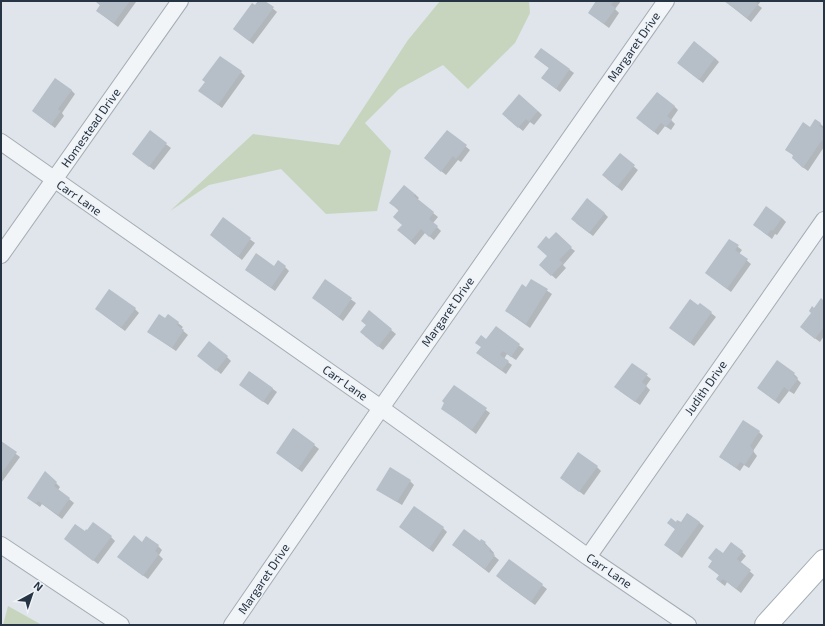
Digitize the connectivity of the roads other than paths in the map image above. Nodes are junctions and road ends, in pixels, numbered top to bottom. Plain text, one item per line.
1 (180, 1) edge
2 (666, 1) edge
3 (1, 142) edge
4 (54, 180) junction
5 (824, 220) edge
6 (1, 255) edge
7 (381, 408) junction
8 (1, 545) edge
9 (588, 557) junction
10 (824, 560) edge
11 (121, 625) edge
12 (232, 625) edge
13 (688, 625) edge
14 (766, 625) edge

1 - 4 street, Homestead Drive
2 - 7 street, Margaret Drive
3 - 4 street, Carr Lane
4 - 6 street, Homestead Drive
4 - 7 street, Carr Lane
5 - 9 street, Judith Drive
7 - 9 street, Carr Lane
7 - 12 street, Margaret Drive
8 - 11 street
9 - 13 street, Carr Lane
10 - 14 street

